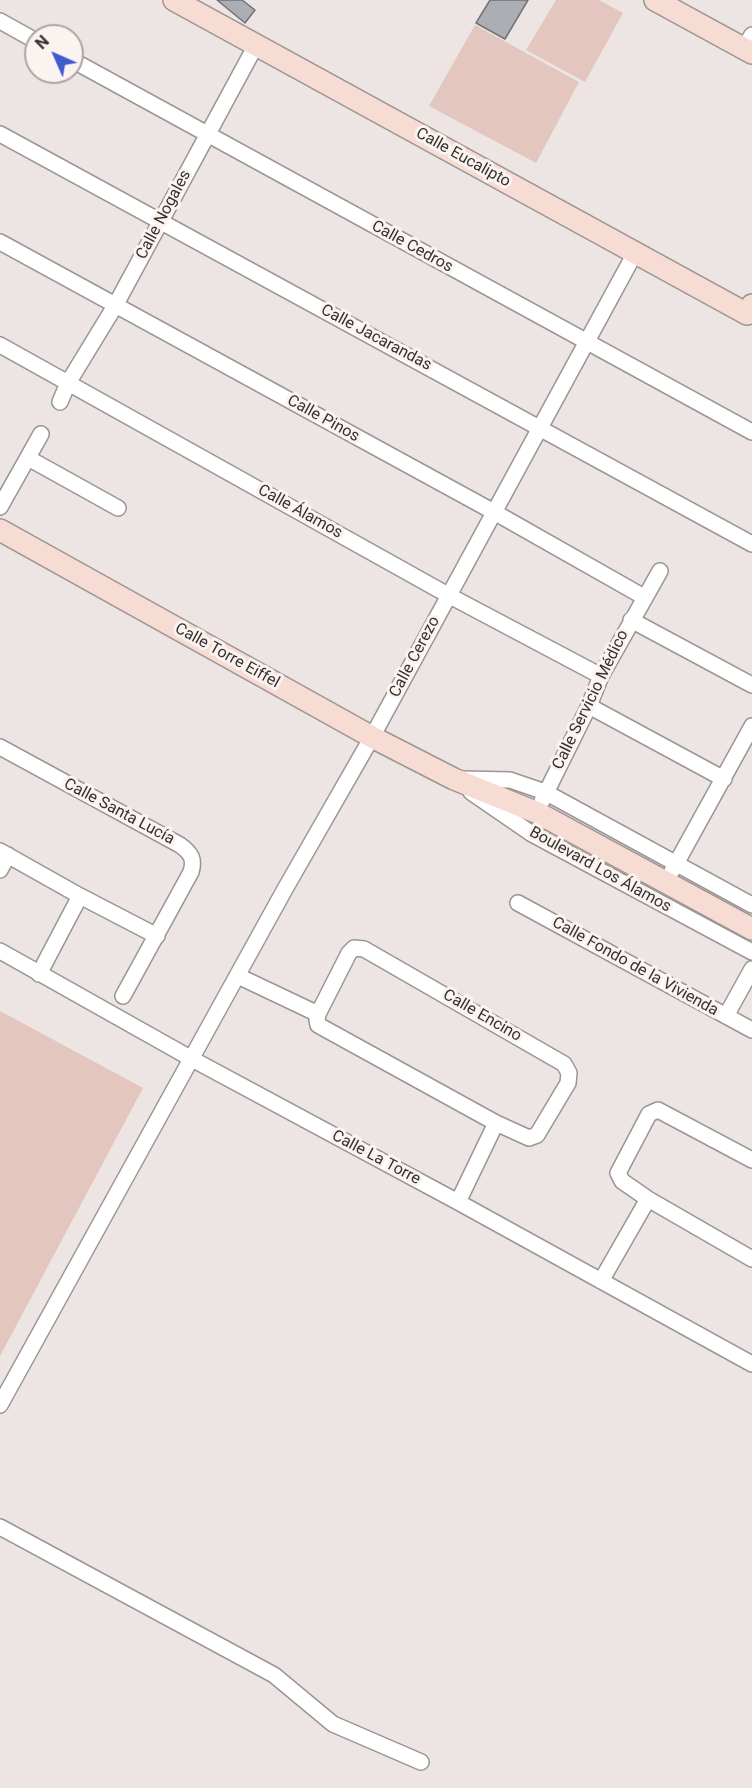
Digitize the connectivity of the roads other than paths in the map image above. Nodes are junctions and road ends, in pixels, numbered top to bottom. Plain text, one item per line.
1 (174, 0) edge
2 (655, 0) edge
3 (0, 21) edge
4 (24, 34) edge
5 (256, 45) junction
6 (749, 45) edge
7 (84, 67) edge
8 (0, 134) edge
9 (207, 135) junction
10 (161, 222) junction
11 (0, 242) edge
12 (635, 253) junction
13 (115, 306) junction
14 (750, 312) edge
15 (588, 343) junction
16 (0, 345) edge
17 (68, 383) junction
18 (60, 402) dead end
19 (541, 428) junction
20 (752, 432) edge
21 (41, 434) dead end
22 (28, 458) junction
23 (0, 507) edge
24 (118, 508) dead end
25 (494, 512) junction
26 (0, 530) edge
27 (752, 544) edge
28 (660, 571) dead end
29 (448, 595) junction
30 (644, 597) junction
31 (631, 620) junction
32 (601, 676) junction
33 (752, 685) edge
34 (589, 706) junction
35 (752, 726) edge
36 (372, 737) junction
37 (0, 747) edge
38 (454, 779) junction
39 (724, 779) junction
40 (545, 792) junction
41 (538, 813) junction
42 (531, 834) junction
43 (4, 853) edge
44 (676, 864) junction
45 (0, 870) edge
46 (660, 892) junction
47 (80, 896) junction
48 (518, 903) dead end
49 (752, 905) edge
50 (752, 929) edge
51 (157, 936) junction
52 (0, 951) edge
53 (752, 952) edge
54 (752, 969) edge
55 (39, 974) junction
56 (238, 976) junction
57 (123, 996) dead end
58 (318, 1014) junction
59 (726, 1016) junction
60 (752, 1030) edge
61 (192, 1059) junction
62 (496, 1123) junction
63 (752, 1160) edge
64 (648, 1199) junction
65 (458, 1202) junction
66 (752, 1258) edge
67 (601, 1281) junction
68 (752, 1364) edge
69 (0, 1405) edge
70 (0, 1527) edge
71 (421, 1762) dead end

1 - 5 street, Calle Eucalipto
2 - 6 street
3 - 4 street
5 - 9 street, Calle Nogales
5 - 12 street, Calle Eucalipto
7 - 9 street, Calle Cedros
8 - 10 street, Calle Jacarandas
9 - 10 street, Calle Nogales
9 - 15 street, Calle Cedros
10 - 13 street, Calle Nogales
10 - 19 street, Calle Jacarandas
11 - 13 street, Calle Pinos
12 - 14 street, Calle Eucalipto
12 - 15 street, Calle Cerezo
13 - 17 street, Calle Nogales
13 - 25 street, Calle Pinos
15 - 19 street, Calle Cerezo
15 - 20 street, Calle Cedros
16 - 17 street, Calle Álamos
17 - 18 street, Calle Nogales
17 - 29 street, Calle Álamos
19 - 25 street, Calle Cerezo
19 - 27 street, Calle Jacarandas
21 - 22 street
22 - 23 street
22 - 24 street
25 - 29 street, Calle Cerezo
25 - 30 street, Calle Pinos
26 - 36 street, Calle Torre Eiffel
28 - 30 street, Calle Servicio Médico
29 - 32 street, Calle Álamos
29 - 36 street, Calle Cerezo
30 - 31 street, Calle Servicio Médico
31 - 32 street, Calle Servicio Médico
31 - 33 street
32 - 34 street, Calle Servicio Médico
34 - 39 street
34 - 40 street, Calle Servicio Médico
35 - 39 street
36 - 38 street, Calle Torre Eiffel
36 - 56 street, Calle Cerezo
37 - 51 street, Calle Santa Lucía
38 - 40 street
38 - 41 street, Boulevard Los Álamos
38 - 42 street, Boulevard Los Álamos
39 - 44 street
40 - 41 street, Calle Servicio Médico
40 - 44 street
41 - 42 street, Calle Servicio Médico
41 - 46 street, Boulevard Los Álamos
42 - 46 street, Boulevard Los Álamos
43 - 45 street
43 - 47 street
44 - 46 street
44 - 49 street
46 - 50 street, Boulevard Los Álamos
46 - 53 street, Boulevard Los Álamos
47 - 51 street
47 - 55 street
48 - 59 street, Calle Fondo de la Vivienda
51 - 57 street, Calle Santa Lucía
52 - 55 street, Calle La Torre
54 - 59 street
55 - 61 street, Calle La Torre
56 - 58 street, Calle Encino
56 - 61 street, Calle Cerezo
58 - 62 street, Calle Encino
58 - 62 street, Calle Encino
59 - 60 street, Calle Fondo de la Vivienda
61 - 65 street, Calle La Torre
61 - 69 street, Calle Cerezo
62 - 65 street
63 - 64 street
64 - 66 street
64 - 67 street
65 - 67 street, Calle La Torre
67 - 68 street, Calle La Torre
70 - 71 street

